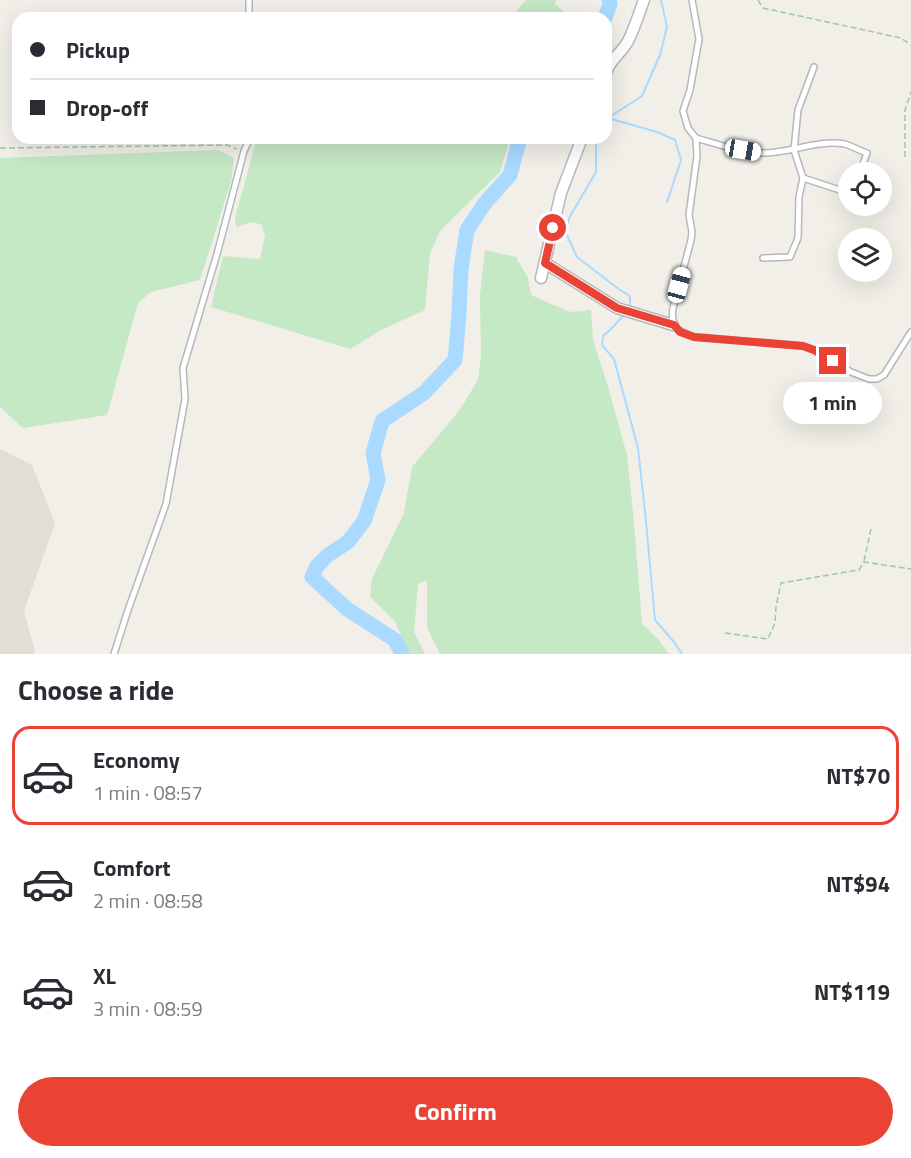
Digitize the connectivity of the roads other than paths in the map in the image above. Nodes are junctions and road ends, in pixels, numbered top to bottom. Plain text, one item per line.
1 (644, 0) edge
2 (692, 0) edge
3 (612, 60) edge
4 (814, 68) dead end
5 (696, 138) junction
6 (247, 144) edge
7 (580, 144) edge
8 (794, 150) junction
9 (864, 162) edge
10 (803, 178) junction
11 (838, 189) edge
12 (763, 258) dead end
13 (545, 263) junction
14 (541, 278) dead end
15 (674, 325) junction
16 (911, 332) edge
17 (114, 654) edge

1 - 3 street
2 - 5 lane
4 - 8 lane
5 - 8 lane
5 - 15 lane
6 - 17 lane
7 - 13 street
8 - 9 lane
8 - 10 lane
10 - 11 lane
10 - 12 lane
13 - 14 street
13 - 15 street
15 - 16 lane

